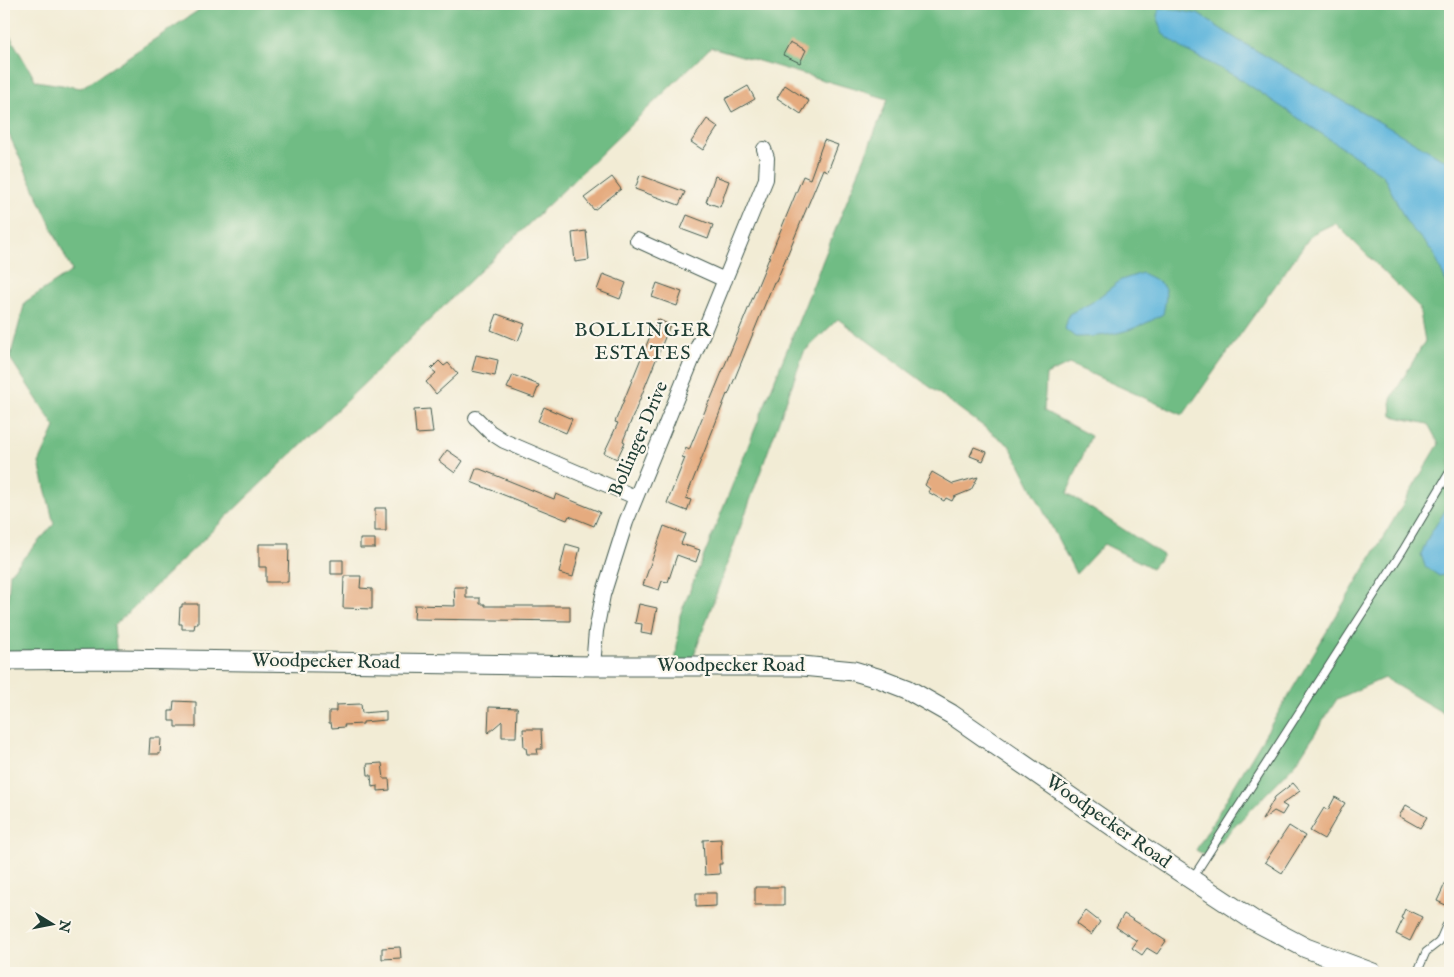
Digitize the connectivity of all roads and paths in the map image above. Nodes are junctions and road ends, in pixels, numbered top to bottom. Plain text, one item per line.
1 (764, 149) dead end
2 (637, 240) dead end
3 (725, 280) junction
4 (476, 418) dead end
5 (1450, 471) edge
6 (635, 497) junction
7 (4, 660) edge
8 (593, 666) junction
9 (1192, 879) junction
10 (1446, 926) dead end
11 (1373, 973) edge
12 (1417, 973) edge

1 - 3 street, Bollinger Drive
2 - 3 street
3 - 6 street, Bollinger Drive
4 - 6 street
5 - 9 lane
6 - 8 street, Bollinger Drive
7 - 8 main road, Woodpecker Road
8 - 9 main road, Woodpecker Road
9 - 11 main road, Woodpecker Road
10 - 12 lane

